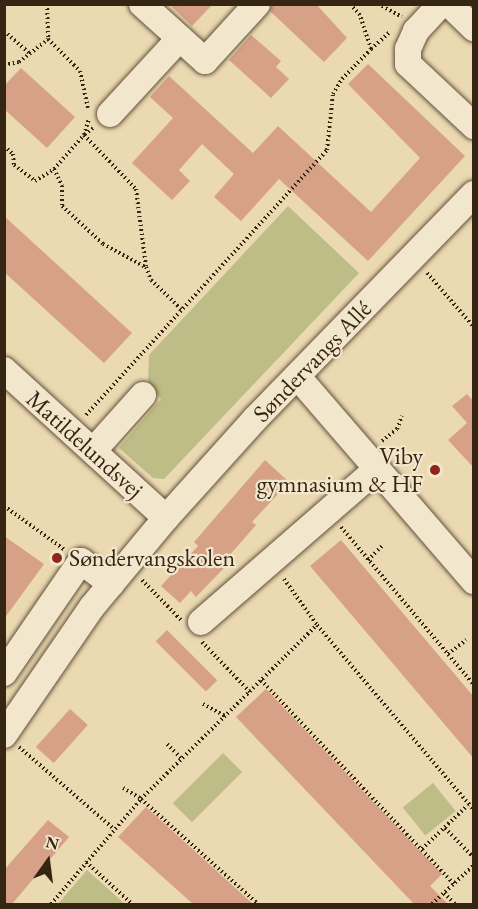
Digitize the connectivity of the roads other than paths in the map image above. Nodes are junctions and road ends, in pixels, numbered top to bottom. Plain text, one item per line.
1 (141, 4) edge
2 (257, 4) edge
3 (441, 4) edge
4 (449, 4) edge
5 (474, 28) edge
6 (180, 38) junction
7 (110, 114) dead end
8 (474, 126) edge
9 (474, 194) edge
10 (4, 370) edge
11 (297, 376) junction
12 (143, 395) dead end
13 (93, 451) junction
14 (371, 462) junction
15 (166, 518) junction
16 (474, 581) edge
17 (111, 584) junction
18 (201, 622) dead end
19 (4, 673) edge
20 (9, 738) edge

1 - 6 street
2 - 6 street
3 - 8 street
4 - 5 street
6 - 7 street
9 - 11 street, Søndervangs Allé
10 - 13 street, Matildelundsvej
11 - 14 street
11 - 15 street, Søndervangs Allé
12 - 13 street
13 - 15 street, Matildelundsvej
14 - 16 street
14 - 18 street
15 - 17 street, Søndervangs Allé
17 - 19 street
17 - 20 street, Søndervangs Allé

